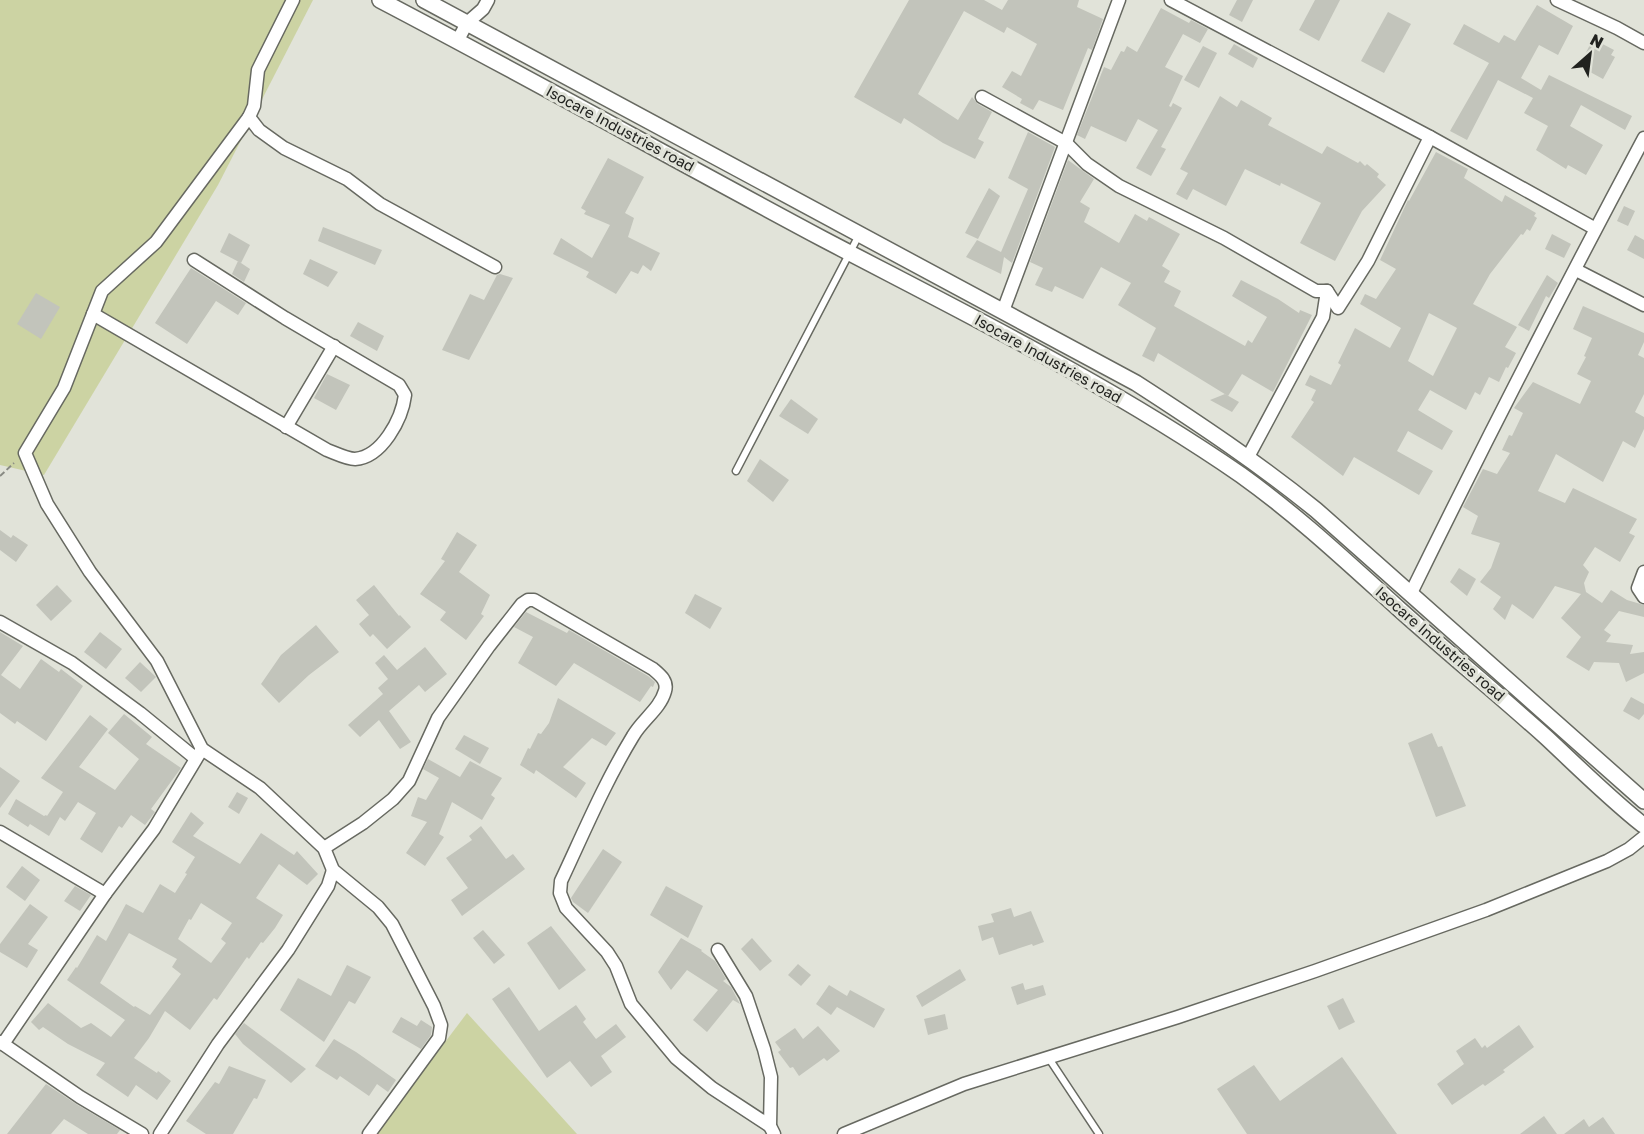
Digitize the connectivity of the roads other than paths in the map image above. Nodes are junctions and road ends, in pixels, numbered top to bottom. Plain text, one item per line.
1 (293, 0) edge
2 (380, 0) edge
3 (424, 0) edge
4 (488, 0) edge
5 (1119, 0) edge
6 (1171, 0) edge
7 (1557, 0) edge
8 (467, 23) junction
9 (458, 40) junction
10 (1644, 43) edge
11 (982, 97) dead end
12 (249, 117) junction
13 (1430, 137) junction
14 (1644, 138) edge
15 (1066, 143) junction
16 (1594, 228) junction
17 (859, 234) junction
18 (849, 253) junction
19 (194, 260) dead end
20 (495, 267) dead end
21 (1576, 270) junction
22 (1327, 291) junction
23 (1644, 305) edge
24 (1003, 311) junction
25 (93, 314) junction
26 (334, 346) junction
27 (286, 426) junction
28 (1248, 457) junction
29 (736, 471) dead end
30 (1644, 572) edge
31 (1411, 593) junction
32 (1644, 597) edge
33 (0, 622) edge
34 (199, 753) junction
35 (1644, 801) edge
36 (1644, 823) edge
37 (1644, 829) edge
38 (0, 832) edge
39 (1644, 837) edge
40 (324, 848) junction
41 (333, 870) junction
42 (105, 894) junction
43 (718, 950) dead end
44 (1, 1043) edge
45 (1048, 1056) junction
46 (772, 1130) edge
47 (142, 1134) edge
48 (160, 1134) edge
49 (369, 1134) edge
50 (844, 1134) edge
51 (1099, 1134) edge

1 - 12 street
2 - 9 street, Isocare Industries road
3 - 8 street, Isocare Industries road
4 - 8 street
5 - 15 street
6 - 13 street
7 - 10 street
8 - 9 street
8 - 17 street, Isocare Industries road
9 - 18 street, Isocare Industries road
11 - 15 street
12 - 20 street
12 - 25 street
13 - 16 street
13 - 22 street
14 - 16 street
15 - 22 street
15 - 24 street
16 - 21 street
17 - 18 lane
17 - 24 street, Isocare Industries road
18 - 29 lane
18 - 36 street, Isocare Industries road
19 - 26 street
21 - 23 street
21 - 31 street
22 - 28 street
24 - 28 street, Isocare Industries road
25 - 27 street
25 - 34 street
26 - 27 street
26 - 27 street
28 - 31 street, Isocare Industries road
30 - 32 street
31 - 35 street, Isocare Industries road
33 - 34 street
34 - 40 street
34 - 42 street
36 - 37 street
38 - 42 street
39 - 45 street
40 - 41 street
40 - 46 street
41 - 48 street
41 - 49 street
42 - 44 street
43 - 46 street
44 - 47 street
45 - 50 street
45 - 51 lane

